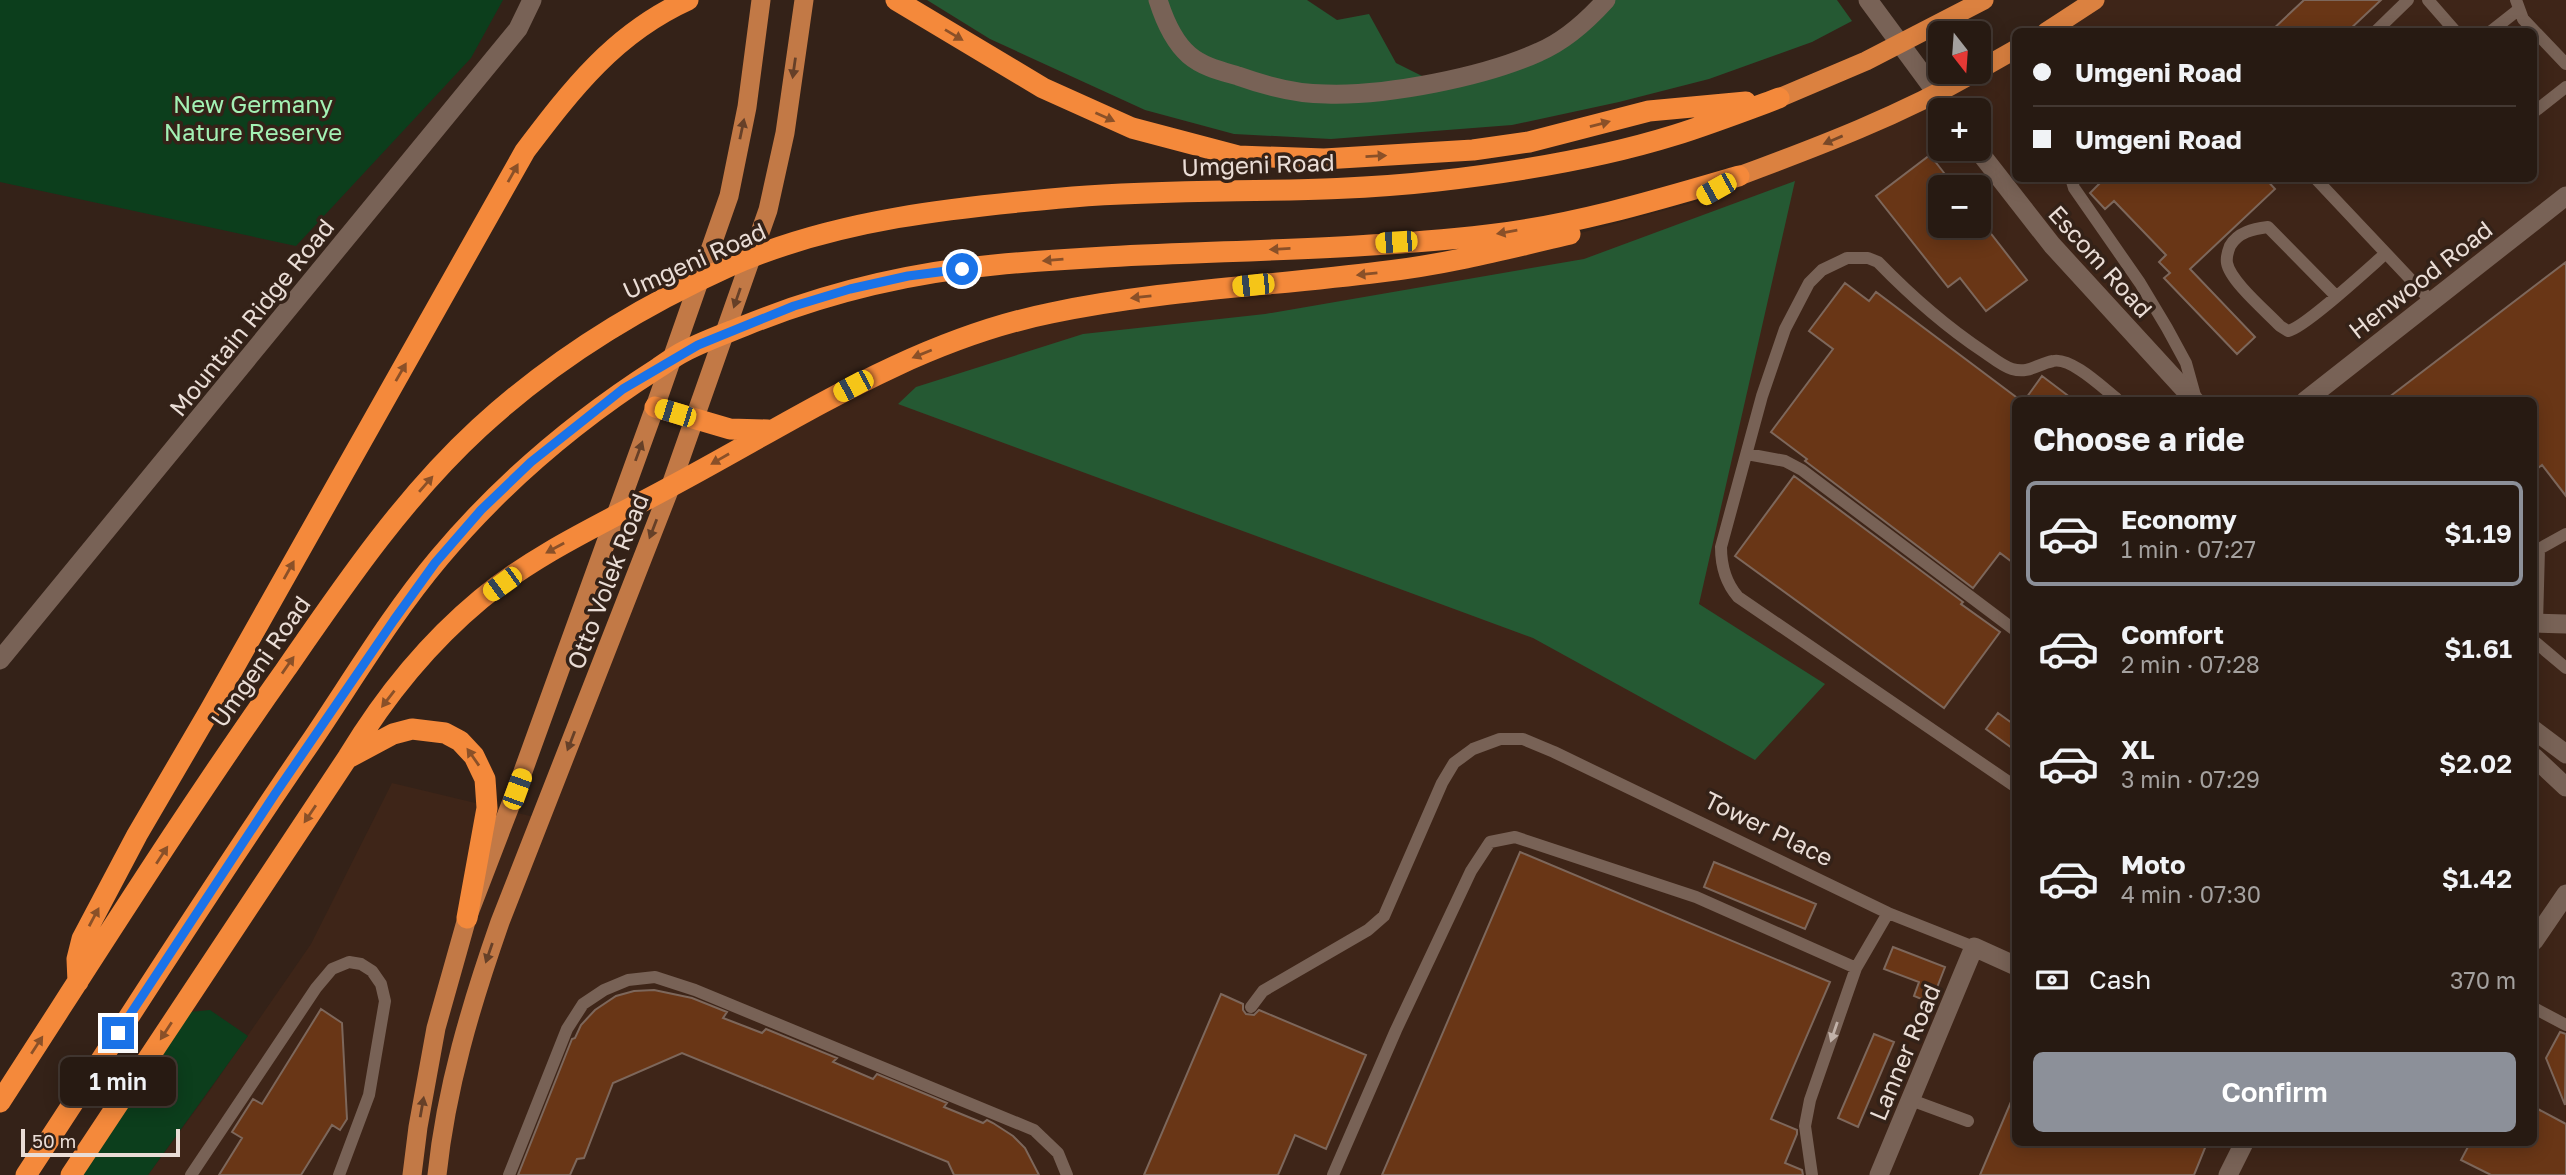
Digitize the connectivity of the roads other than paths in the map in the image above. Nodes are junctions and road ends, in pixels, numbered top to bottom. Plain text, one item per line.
1 (532, 0) edge
2 (688, 0) edge
3 (761, 0) edge
4 (804, 0) edge
5 (896, 0) edge
6 (1158, 0) edge
7 (1606, 0) edge
8 (1868, 0) edge
9 (1984, 0) edge
10 (2095, 0) edge
11 (2408, 0) edge
12 (2428, 0) edge
13 (2517, 5) edge
14 (2052, 28) edge
15 (2379, 28) edge
16 (2452, 28) edge
17 (2494, 28) edge
18 (2531, 28) edge
19 (2537, 39) edge
20 (2012, 51) edge
21 (1992, 63) edge
22 (2566, 65) edge
23 (1953, 84) edge
24 (2566, 86) edge
25 (1779, 98) junction
26 (1940, 98) edge
27 (2537, 110) edge
28 (1986, 161) edge
29 (1739, 176) junction
30 (2072, 182) edge
31 (2319, 182) edge
32 (2566, 196) edge
33 (2385, 254) junction
34 (2336, 296) junction
35 (2431, 301) junction
36 (2115, 397) edge
37 (2191, 397) edge
38 (2194, 397) edge
39 (2310, 397) edge
40 (655, 407) junction
41 (694, 419) junction
42 (770, 430) junction
43 (1747, 454) junction
44 (670, 488) junction
45 (615, 515) junction
46 (2566, 534) edge
47 (2537, 548) edge
48 (2566, 624) edge
49 (2012, 628) edge
50 (2537, 629) edge
51 (2537, 632) edge
52 (0, 660) edge
53 (2566, 668) edge
54 (2537, 732) edge
55 (2566, 754) edge
56 (348, 757) junction
57 (2537, 760) edge
58 (2012, 784) edge
59 (2566, 787) edge
60 (2566, 894) edge
61 (1888, 913) junction
62 (467, 918) junction
63 (2537, 932) edge
64 (1974, 947) junction
65 (2012, 964) edge
66 (1856, 968) junction
67 (78, 982) junction
68 (1251, 1007) dead end
69 (2537, 1010) edge
70 (2566, 1025) edge
71 (1911, 1100) junction
72 (0, 1102) edge
73 (1968, 1121) dead end
74 (2242, 1146) edge
75 (26, 1175) edge
76 (71, 1175) edge
77 (191, 1175) edge
78 (339, 1175) edge
79 (412, 1175) edge
80 (437, 1175) edge
81 (509, 1175) edge
82 (1068, 1175) edge
83 (1333, 1175) edge
84 (1812, 1175) edge
85 (1879, 1175) edge
86 (2228, 1175) edge

1 - 52 street, Mountain Ridge Road
67 -> 2 highway
40 -> 3 main road, Otto Volek Road
4 -> 41 main road, Otto Volek Road
5 -> 25 highway
6 - 7 street
8 - 26 street
9 - 25 highway
10 - 14 highway
11 - 15 lane
12 - 16 lane
13 - 17 lane
13 - 18 lane
19 - 22 lane
20 - 21 highway
23 -> 29 highway
24 - 27 lane
67 -> 25 highway, Umgeni Road
28 - 37 street, Escom Road
29 -> 42 highway
29 -> 75 highway
30 - 38 lane
31 - 33 lane
32 - 35 street, Henwood Road
33 - 34 lane
33 - 35 lane
34 - 34 lane
35 - 39 street, Henwood Road
36 - 43 lane
40 - 41 highway
45 -> 40 main road, Otto Volek Road
41 - 42 highway
41 - 44 main road, Otto Volek Road
42 -> 44 highway
43 - 49 lane
43 - 58 lane
44 - 45 highway
44 -> 80 main road, Otto Volek Road
45 -> 56 highway
45 - 62 main road, Otto Volek Road
46 - 47 lane
48 - 50 street
51 - 53 lane
54 - 55 street
62 -> 56 highway
56 -> 76 highway
57 - 59 street
60 - 63 street
61 - 64 lane, Tower Place
61 - 66 lane
61 - 68 lane, Tower Place
79 -> 62 main road, Otto Volek Road
64 - 65 street, Tower Place
64 - 71 street, Lanner Road
66 - 83 lane
66 -> 84 lane
72 -> 67 highway, Umgeni Road
69 - 70 lane
71 - 73 lane
71 - 85 street, Lanner Road
74 - 86 street
77 - 78 lane
81 - 82 lane

